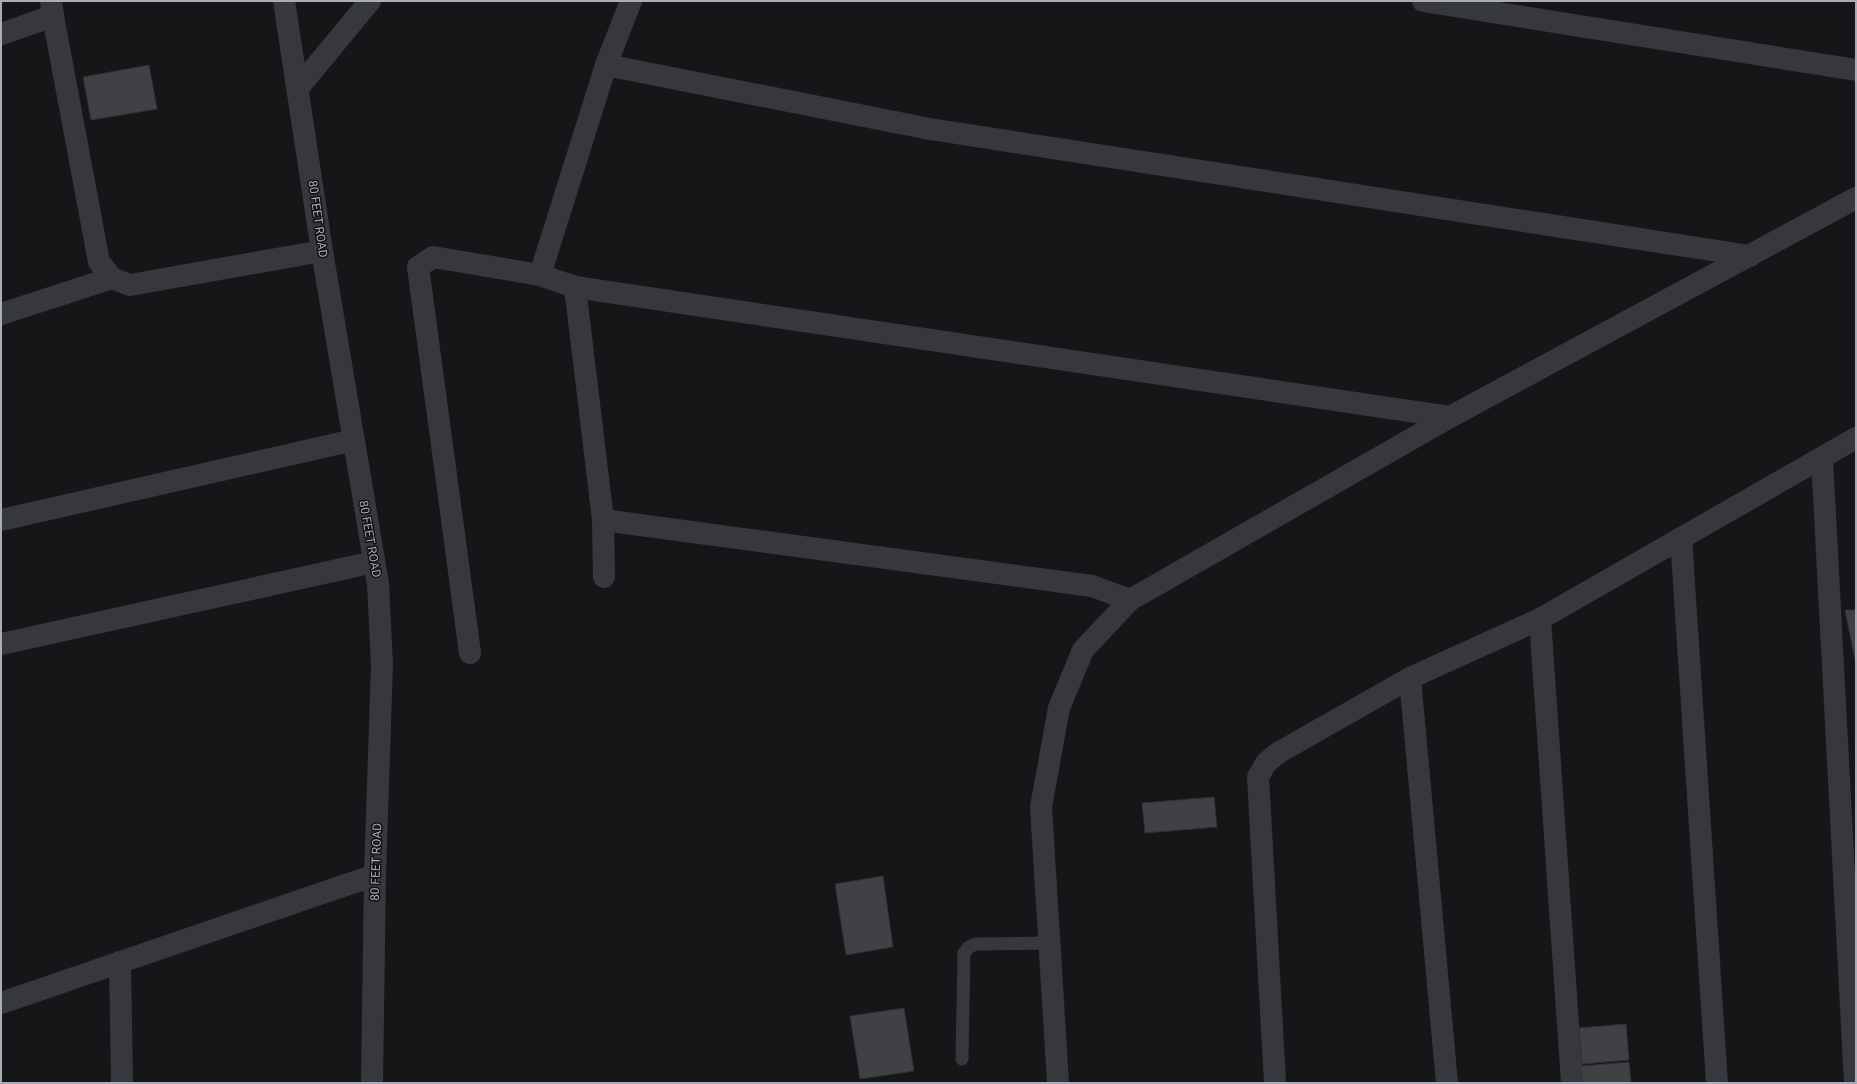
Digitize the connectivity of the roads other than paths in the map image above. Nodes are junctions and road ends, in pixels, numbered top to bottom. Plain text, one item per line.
1 (284, 1) edge
2 (370, 1) edge
3 (630, 1) edge
4 (1423, 1) edge
5 (52, 9) edge
6 (1, 34) edge
7 (606, 65) junction
8 (1856, 70) edge
9 (298, 88) junction
10 (1856, 198) edge
11 (322, 251) junction
12 (1750, 256) junction
13 (540, 275) junction
14 (112, 278) junction
15 (576, 287) junction
16 (1, 314) edge
17 (1450, 417) junction
18 (1856, 438) edge
19 (354, 440) junction
20 (1822, 458) junction
21 (1, 520) edge
22 (603, 520) junction
23 (1681, 538) junction
24 (374, 562) junction
25 (604, 577) dead end
26 (1130, 600) junction
27 (1540, 618) junction
28 (1, 644) edge
29 (470, 653) dead end
30 (1410, 678) junction
31 (375, 875) junction
32 (1050, 943) junction
33 (120, 962) junction
34 (1, 1003) edge
35 (962, 1059) dead end
36 (122, 1083) edge
37 (372, 1083) edge
38 (1058, 1083) edge
39 (1275, 1083) edge
40 (1448, 1083) edge
41 (1572, 1083) edge
42 (1717, 1083) edge
43 (1855, 1083) edge

1 - 9 street, 80 FEET ROAD
2 - 9 street
3 - 7 street
4 - 8 street
5 - 6 street
5 - 14 street
7 - 12 street
7 - 13 street
9 - 11 street, 80 FEET ROAD
10 - 12 street
11 - 14 street
11 - 19 street, 80 FEET ROAD
12 - 17 street
13 - 15 street
13 - 29 street
14 - 16 street
15 - 17 street
15 - 22 street
17 - 26 street
18 - 20 street
19 - 21 street
19 - 24 street, 80 FEET ROAD
20 - 23 street
20 - 43 street
22 - 25 street
22 - 26 street
23 - 27 street
23 - 42 street
24 - 28 street
24 - 31 street, 80 FEET ROAD
26 - 32 street
27 - 30 street
27 - 41 street
30 - 39 street
30 - 40 street
31 - 33 street
31 - 37 street, 80 FEET ROAD
32 - 35 lane
32 - 38 street
33 - 34 street
33 - 36 street

